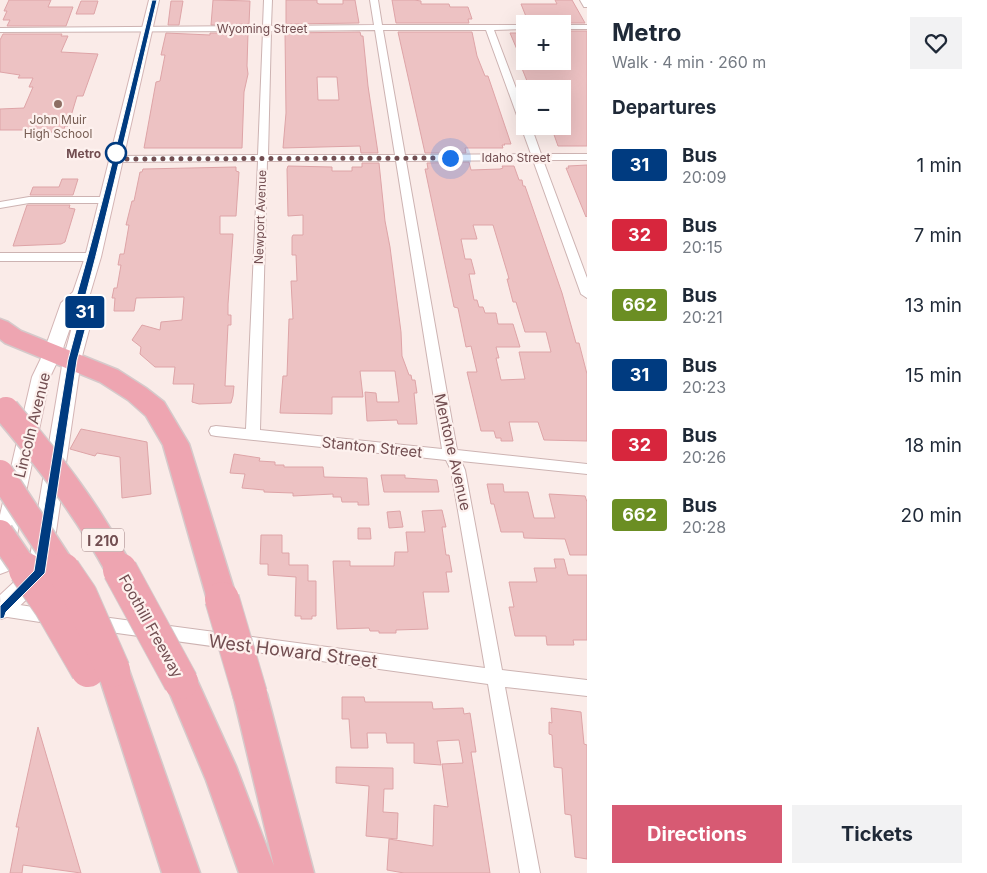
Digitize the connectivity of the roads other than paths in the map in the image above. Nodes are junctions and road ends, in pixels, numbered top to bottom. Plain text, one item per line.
1 (154, 0) edge
2 (268, 0) edge
3 (374, 0) edge
4 (584, 0) edge
5 (587, 5) edge
6 (378, 27) junction
7 (489, 27) junction
8 (516, 27) edge
9 (571, 27) edge
10 (587, 27) edge
11 (148, 28) junction
12 (267, 28) junction
13 (0, 30) edge
14 (516, 100) edge
15 (529, 135) edge
16 (537, 157) junction
17 (587, 157) edge
18 (262, 158) junction
19 (399, 158) junction
20 (115, 159) junction
21 (107, 200) junction
22 (0, 205) edge
23 (0, 257) edge
24 (93, 258) junction
25 (587, 294) edge
26 (0, 327) edge
27 (62, 357) junction
28 (3, 407) edge
29 (216, 431) dead end
30 (252, 435) junction
31 (451, 455) junction
32 (587, 469) edge
33 (0, 473) edge
34 (0, 534) edge
35 (0, 564) edge
36 (0, 607) edge
37 (100, 670) junction
38 (497, 678) junction
39 (587, 688) edge
40 (182, 873) edge
41 (258, 873) edge
42 (295, 873) edge
43 (530, 873) edge

1 - 11 main road, Lincoln Avenue
2 - 12 street, Newport Avenue
3 - 6 street, Mentone Avenue
4 - 5 street
6 - 7 street, Wyoming Street
6 - 12 street, Wyoming Street
6 - 19 street, Mentone Avenue
7 - 8 street, Wyoming Street
7 - 14 street
9 - 10 street
11 - 12 street, Wyoming Street
11 - 13 street, Wyoming Street
11 - 20 main road, Lincoln Avenue
12 - 18 street, Newport Avenue
15 - 16 street
16 - 17 street, Idaho Street
16 - 19 street, Idaho Street
16 - 25 street
18 - 19 street, Idaho Street
18 - 20 street, Idaho Street
18 - 30 street, Newport Avenue
19 - 31 street, Mentone Avenue
20 - 21 main road, Lincoln Avenue
21 - 22 street
21 - 24 main road, Lincoln Avenue
23 - 24 street
24 - 27 main road, Lincoln Avenue
26 - 27 highway
27 - 35 main road, Lincoln Avenue
27 - 36 main road, Lincoln Avenue
27 - 42 highway, bridge
28 - 41 highway, Foothill Freeway / I 210, bridge
29 - 30 street, Stanton Street
30 - 31 street, Stanton Street
31 - 32 street, Stanton Street
31 - 38 street, Mentone Avenue
33 - 37 highway, bridge
34 - 37 highway, bridge
36 - 38 street, West Howard Street
37 - 40 highway
38 - 39 street, West Howard Street
38 - 43 street, Mentone Avenue

